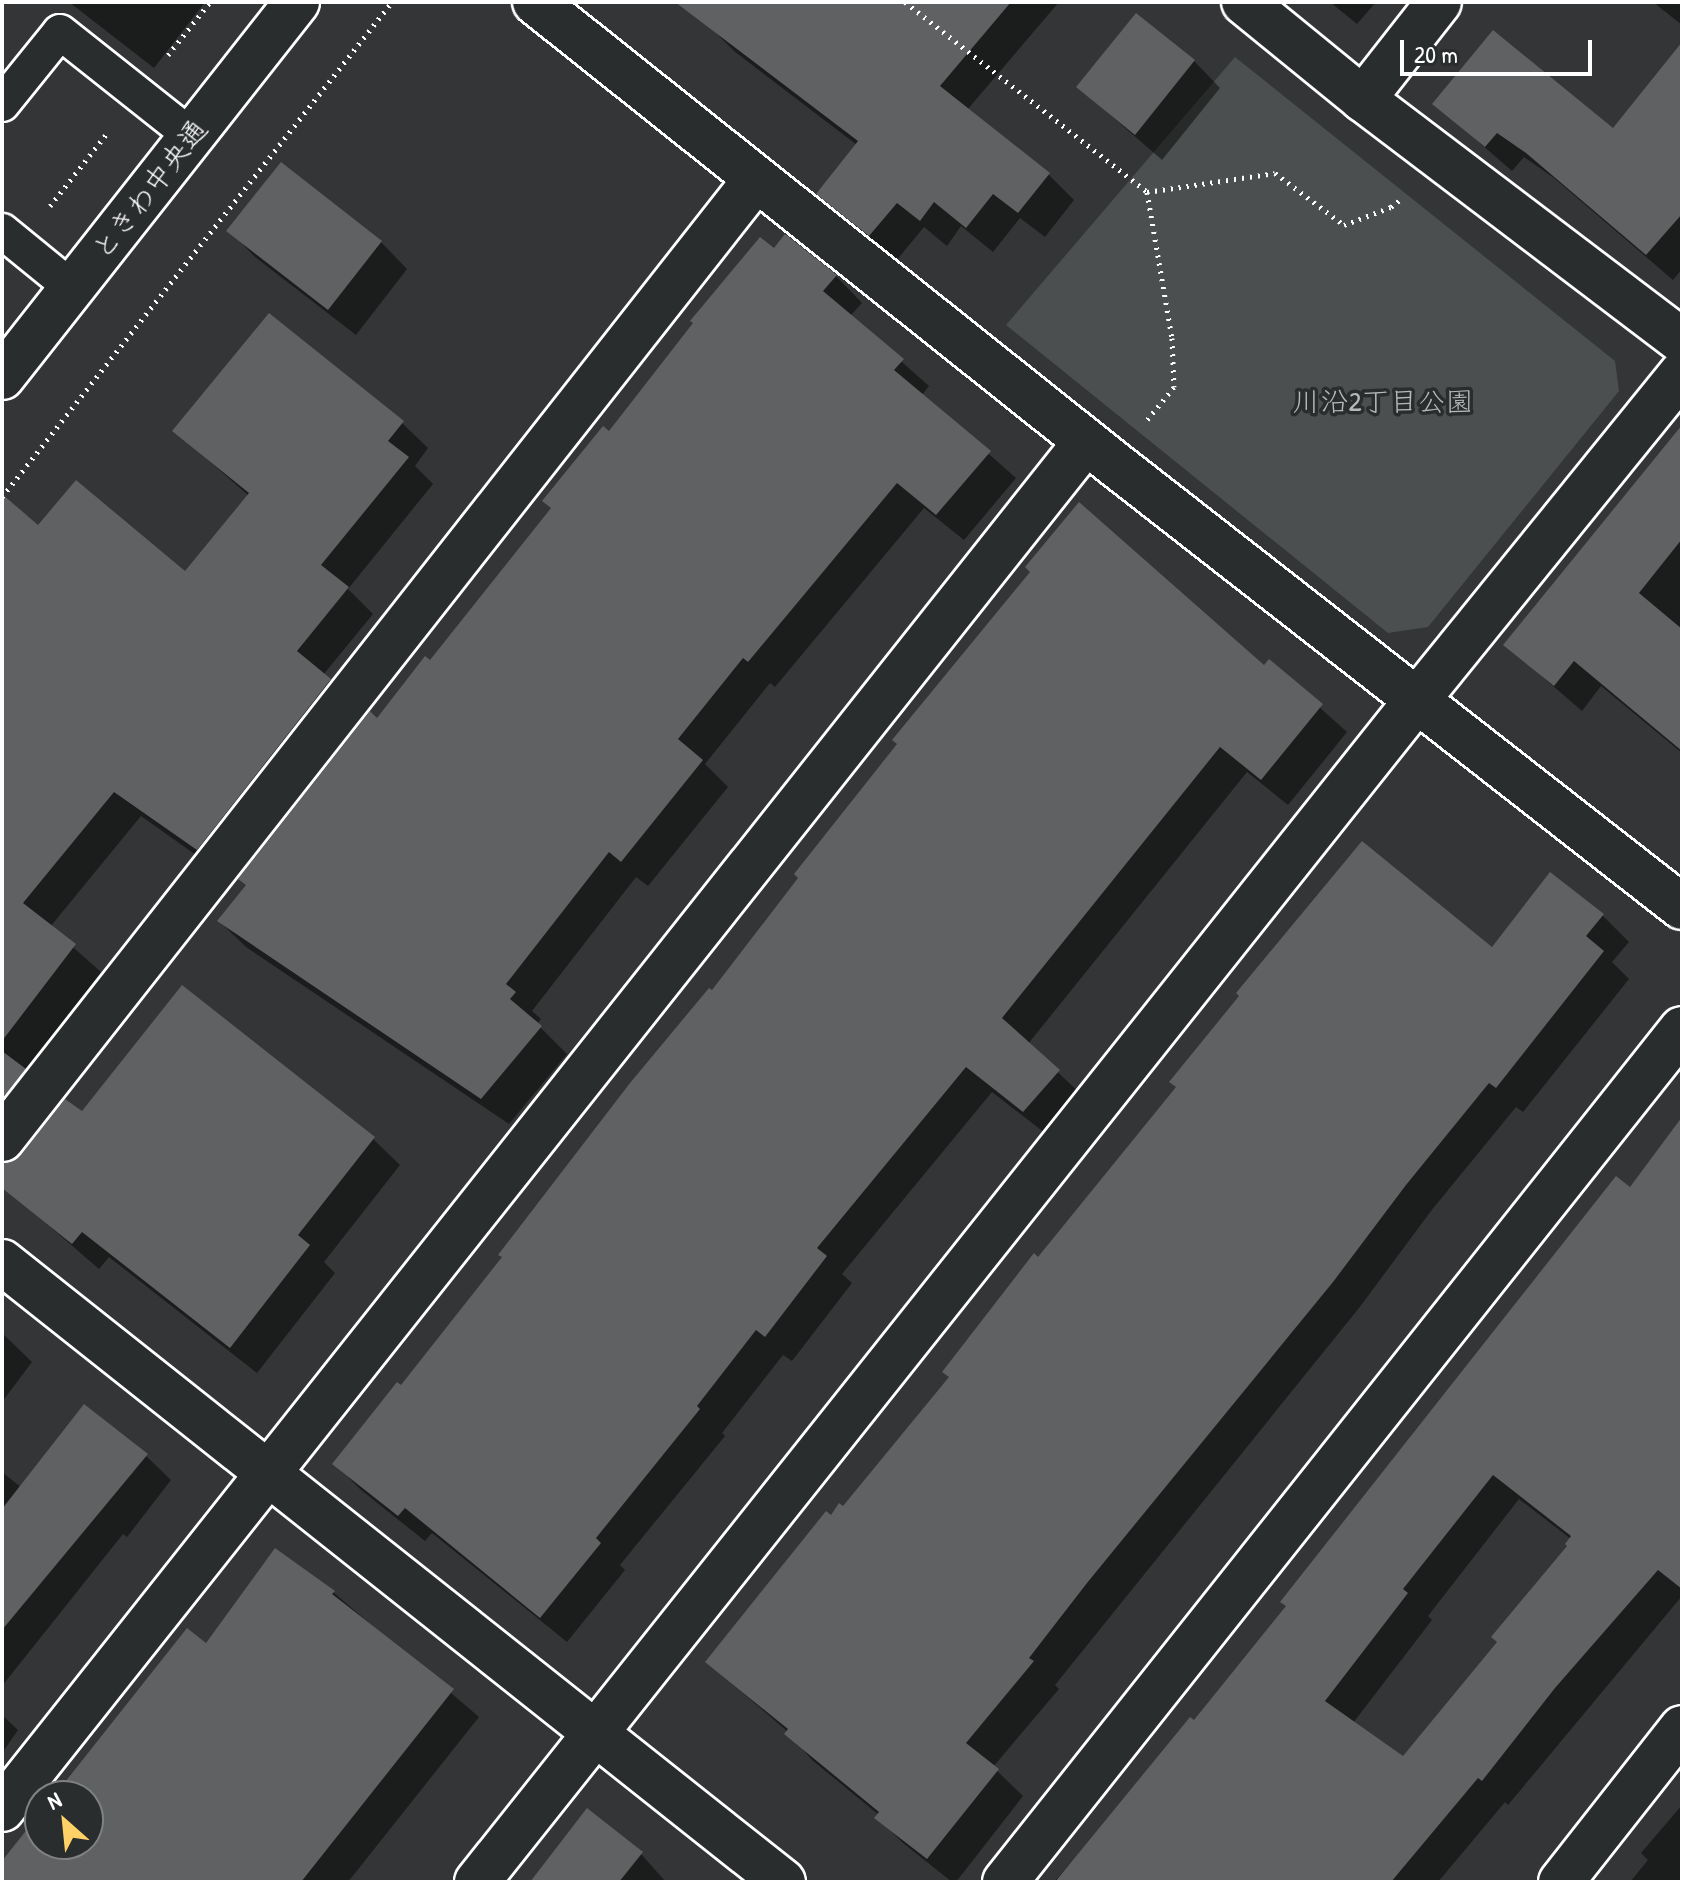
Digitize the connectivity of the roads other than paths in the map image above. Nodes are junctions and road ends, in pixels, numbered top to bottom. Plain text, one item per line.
1 (297, 2) edge
2 (535, 2) edge
3 (1244, 2) edge
4 (1439, 2) edge
5 (1363, 99) junction
6 (2, 104) edge
7 (191, 136) junction
8 (756, 179) junction
9 (2, 231) edge
10 (72, 288) junction
11 (1682, 341) edge
12 (1682, 373) edge
13 (2, 377) edge
14 (1099, 452) junction
15 (1417, 700) junction
16 (1682, 907) edge
17 (1682, 1029) edge
18 (2, 1139) edge
19 (2, 1262) edge
20 (267, 1472) junction
21 (1682, 1728) edge
22 (595, 1732) junction
23 (2, 1809) edge
24 (477, 1882) edge
25 (783, 1882) edge
26 (1005, 1882) edge
27 (1561, 1882) edge

1 - 7 street, ときわ中央通
2 - 8 street
3 - 5 street
4 - 5 street
5 - 11 street
6 - 7 lane
7 - 10 street, ときわ中央通
8 - 14 street
8 - 18 street
9 - 10 lane
10 - 13 street, ときわ中央通
12 - 15 street
14 - 15 street
14 - 20 street
15 - 16 street
15 - 22 street
17 - 26 street
19 - 20 street
20 - 22 street
20 - 23 street
21 - 27 street
22 - 24 street
22 - 25 street

